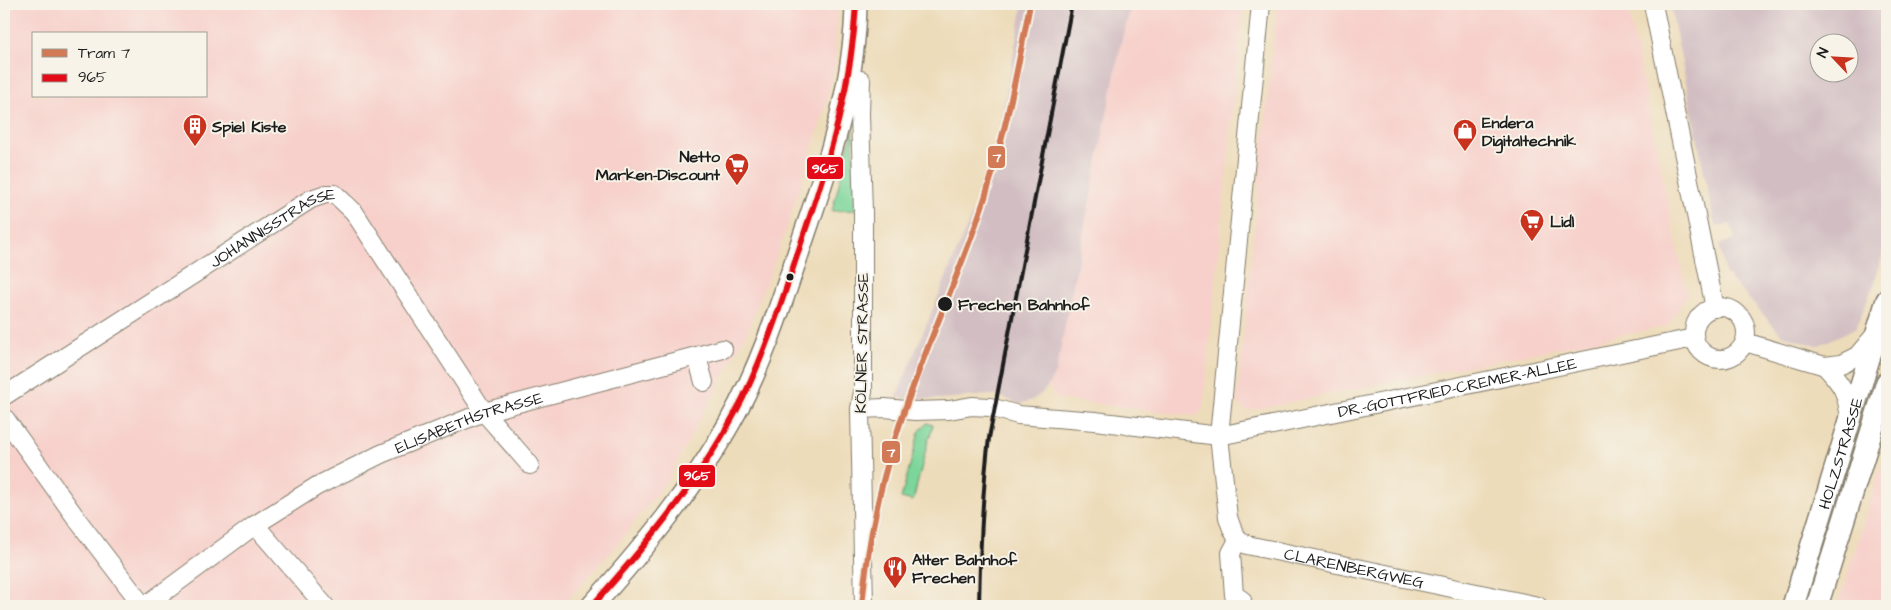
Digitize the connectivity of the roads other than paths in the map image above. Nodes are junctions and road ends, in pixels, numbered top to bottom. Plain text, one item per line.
1 (856, 4) edge
2 (1261, 4) edge
3 (1653, 4) edge
4 (861, 80) dead end
5 (1887, 300) edge
6 (1715, 308) junction
7 (1877, 332) junction
8 (1694, 338) junction
9 (1744, 342) junction
10 (723, 349) dead end
11 (696, 357) junction
12 (1825, 366) junction
13 (704, 382) dead end
14 (1887, 382) edge
15 (4, 396) edge
16 (860, 409) junction
17 (484, 412) junction
18 (4, 417) edge
19 (1850, 421) junction
20 (1219, 436) junction
21 (530, 465) dead end
22 (255, 525) junction
23 (1238, 540) junction
24 (1248, 603) edge
25 (144, 606) edge
26 (325, 606) edge
27 (592, 606) edge
28 (864, 606) edge
29 (1538, 606) edge
30 (1793, 606) edge
31 (1817, 606) edge

1 - 27 main road
2 - 20 street
3 - 6 street
4 - 16 street, KÖLNER STRASSE
5 - 7 main road, HOLZSTRASSE
6 - 8 street
6 - 9 street
7 - 12 street
7 - 19 main road, HOLZSTRASSE
8 - 9 street
8 - 20 street, DR.-GOTTFRIED-CREMER-ALLEE
9 - 12 street
10 - 11 street, ELISABETHSTRASSE
11 - 13 street
11 - 17 street, ELISABETHSTRASSE
12 - 19 street
14 - 31 main road, HOLZSTRASSE
15 - 17 street, JOHANNISSTRASSE
16 - 20 street, DR.-GOTTFRIED-CREMER-ALLEE
16 - 28 street, KÖLNER STRASSE
17 - 21 street, JOHANNISSTRASSE
17 - 22 street, ELISABETHSTRASSE
18 - 25 street
19 - 30 main road, HOLZSTRASSE
20 - 23 street
22 - 25 street, ELISABETHSTRASSE
22 - 26 street
23 - 24 street
23 - 29 street, CLARENBERGWEG

